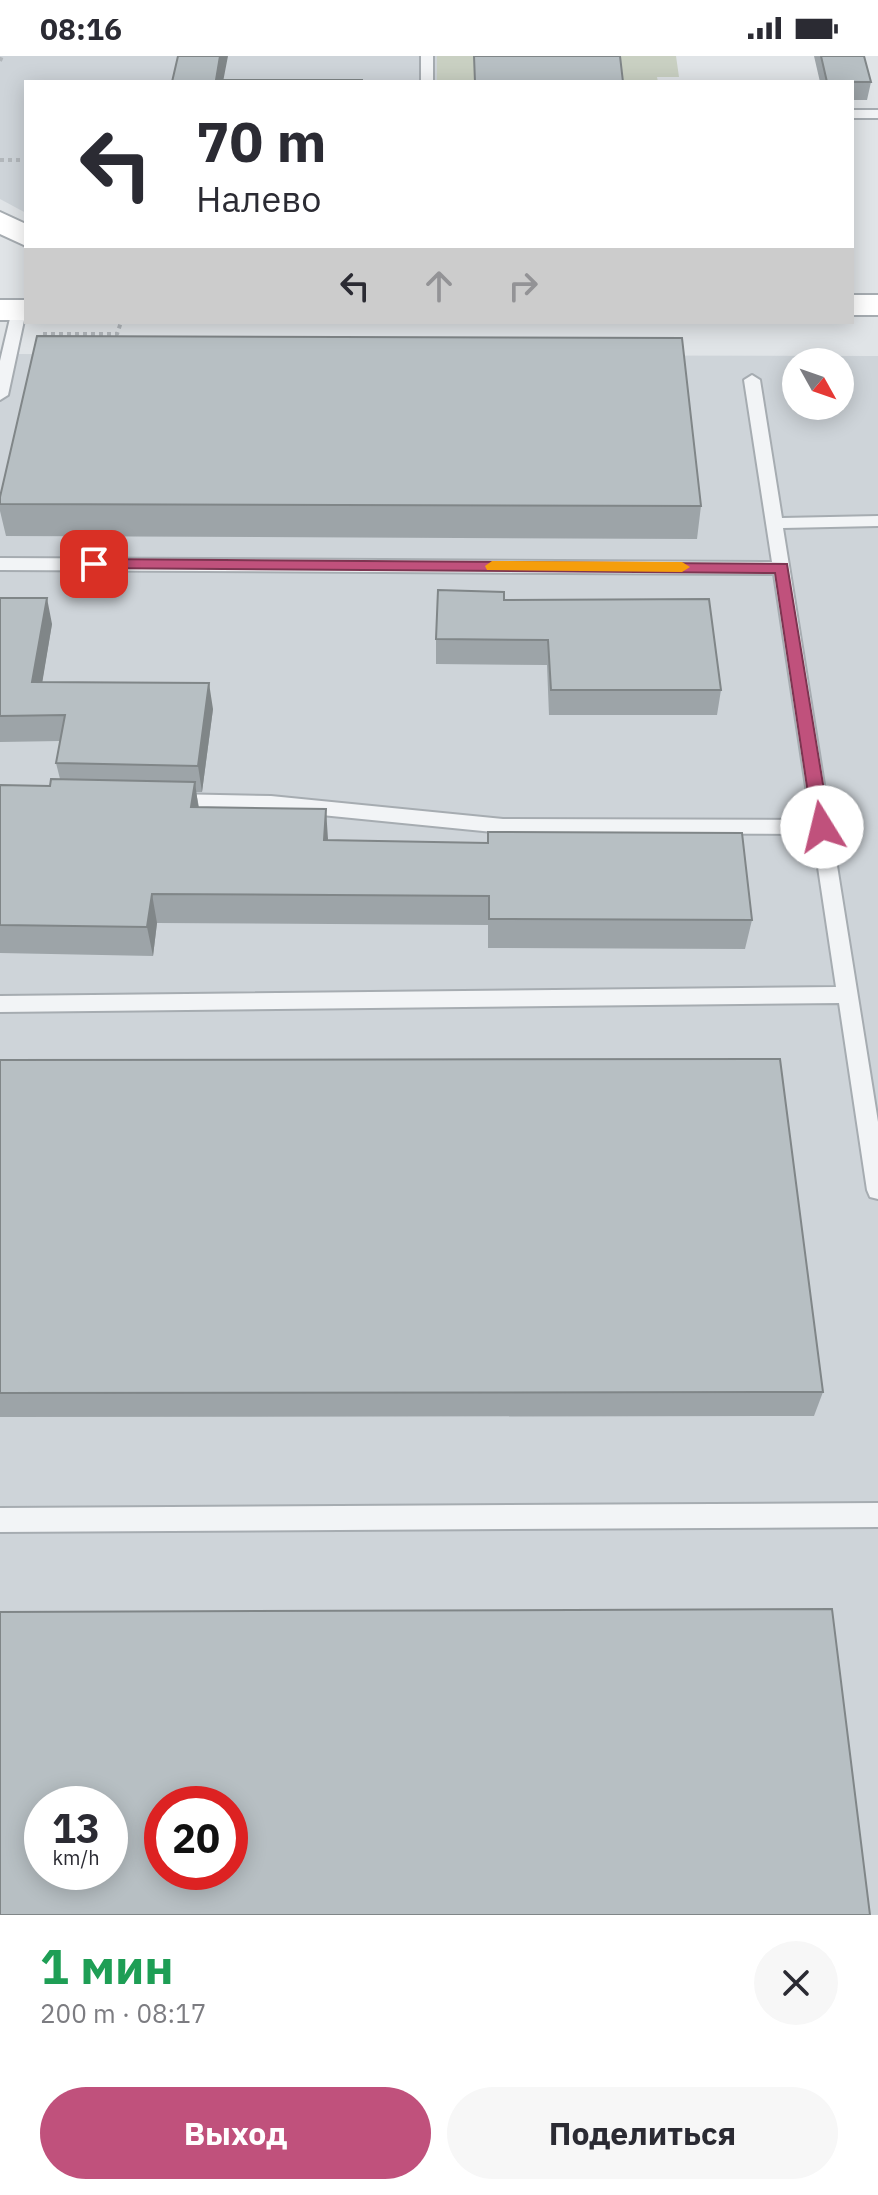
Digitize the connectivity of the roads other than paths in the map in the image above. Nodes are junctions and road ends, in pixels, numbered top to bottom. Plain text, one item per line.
1 (427, 56) edge
2 (427, 80) edge
3 (854, 114) edge
4 (878, 114) edge
5 (0, 221) edge
6 (24, 236) edge
7 (854, 305) edge
8 (878, 305) edge
9 (19, 316) edge
10 (752, 380) dead end
11 (0, 395) edge
12 (878, 521) edge
13 (774, 523) junction
14 (0, 564) edge
15 (781, 568) junction
16 (144, 801) edge
17 (822, 827) junction
18 (848, 995) junction
19 (0, 1004) edge
20 (878, 1190) edge
21 (878, 1515) edge
22 (0, 1520) edge

1 - 2 lane
3 - 4 lane
5 - 6 street
7 - 8 street
9 - 11 lane
10 - 13 lane
12 - 13 lane
13 - 15 lane
14 - 15 lane
15 - 17 lane
16 - 17 lane
17 - 18 lane
18 - 19 lane
18 - 20 lane
21 - 22 lane

